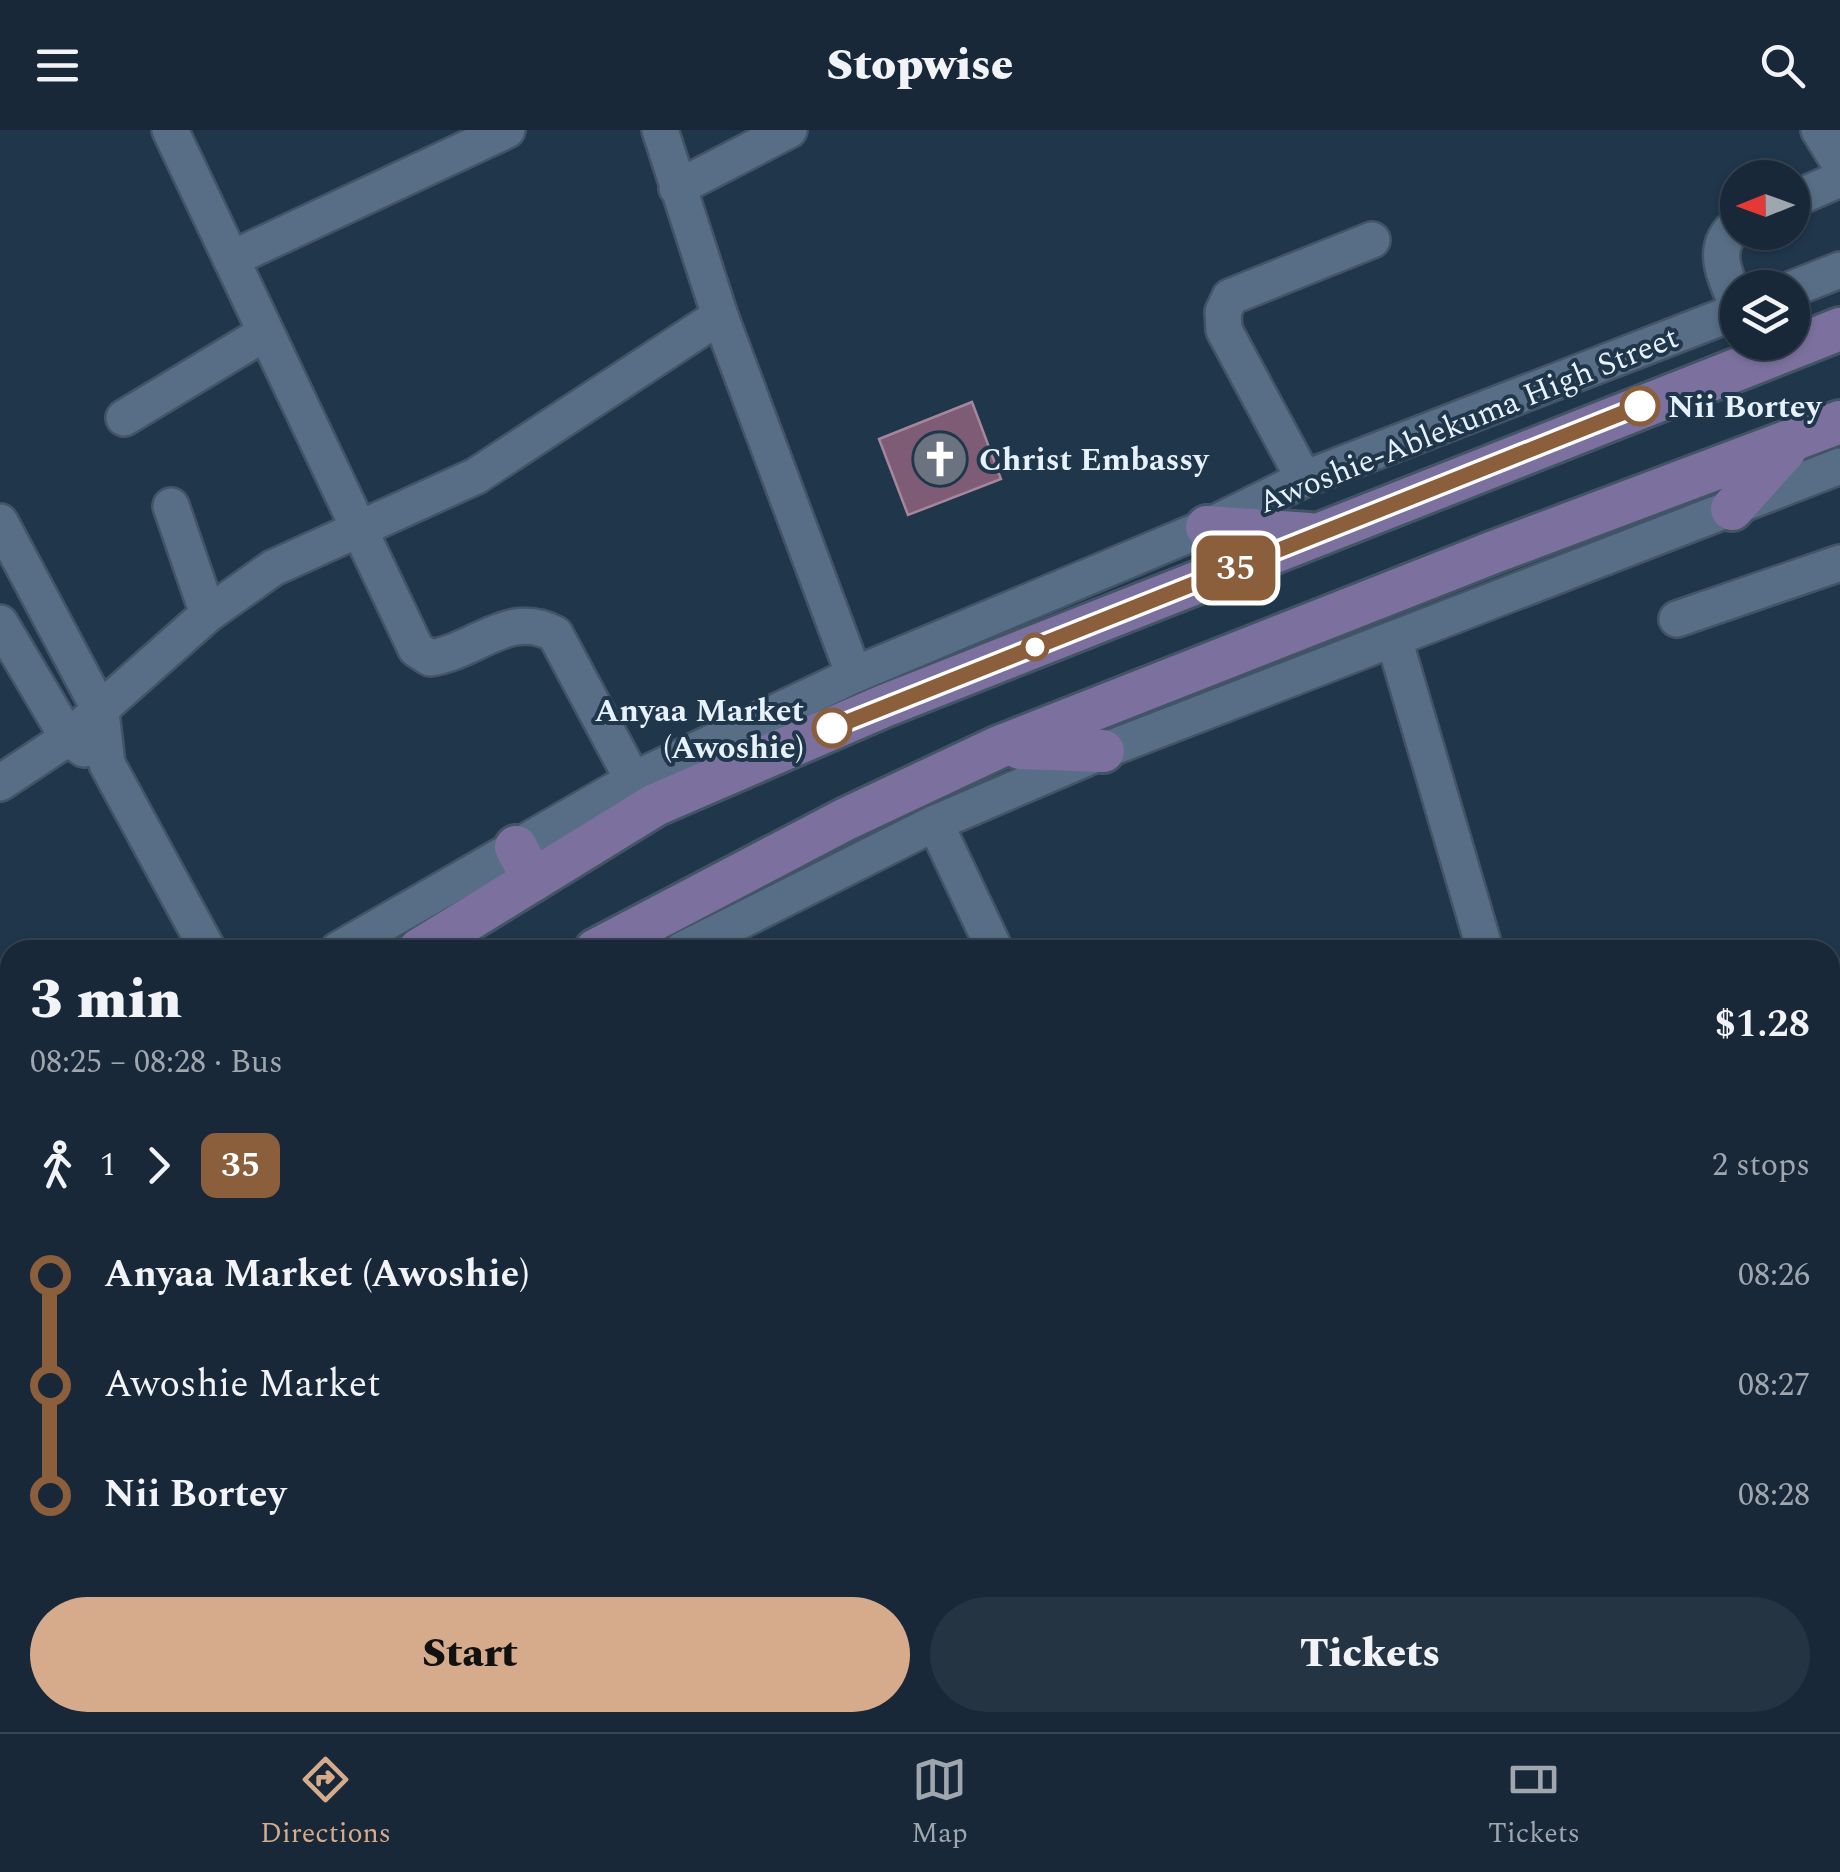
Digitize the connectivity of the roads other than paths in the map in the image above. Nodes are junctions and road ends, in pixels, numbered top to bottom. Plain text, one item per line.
1 (170, 130) edge
2 (507, 130) edge
3 (660, 130) edge
4 (788, 130) edge
5 (1819, 130) edge
6 (1840, 164) edge
7 (1840, 179) edge
8 (676, 188) junction
9 (1810, 192) edge
10 (1372, 240) dead end
11 (231, 259) junction
12 (1840, 270) edge
13 (1810, 282) edge
14 (720, 316) junction
15 (1720, 316) edge
16 (1840, 329) edge
17 (266, 332) junction
18 (124, 418) dead end
19 (1840, 422) edge
20 (1791, 443) junction
21 (1840, 466) edge
22 (1304, 479) junction
23 (171, 506) dead end
24 (1732, 509) junction
25 (0, 522) edge
26 (1207, 528) junction
27 (360, 530) junction
28 (1319, 535) junction
29 (1840, 564) edge
30 (208, 614) junction
31 (1677, 619) dead end
32 (0, 622) edge
33 (1394, 640) junction
34 (854, 675) junction
35 (102, 712) junction
36 (68, 738) junction
37 (999, 747) junction
38 (1103, 751) junction
39 (107, 764) junction
40 (634, 780) junction
41 (0, 783) edge
42 (936, 823) junction
43 (524, 863) junction
44 (203, 940) edge
45 (359, 940) edge
46 (431, 940) edge
47 (615, 940) edge
48 (702, 940) edge
49 (990, 940) edge
50 (1483, 940) edge

1 - 11 street
2 - 11 street
3 - 8 street
4 - 8 street
5 - 6 street
7 - 9 street
8 - 14 street
10 - 22 street
11 - 17 street
12 - 13 street
14 - 27 street
14 - 34 street
15 - 22 street, Awoshie-Ablekuma High Street
16 - 28 main road, Awoshie-Ablekuma High Street
17 - 18 street
17 - 27 street
19 - 20 main road
20 - 24 main road
20 - 37 main road
21 - 24 street
22 - 26 street, Awoshie-Ablekuma High Street
23 - 30 street
24 - 33 street
25 - 35 street
26 - 28 main road
26 - 34 street, Awoshie-Ablekuma High Street
27 - 30 street
27 - 40 street
28 - 43 main road, Awoshie-Ablekuma High Street
29 - 31 street
30 - 35 street
32 - 36 street
33 - 38 street
33 - 50 street
34 - 40 street, Awoshie-Ablekuma High Street
35 - 36 street
35 - 39 street
36 - 39 street
36 - 41 street
37 - 38 main road
37 - 47 main road
38 - 42 street
39 - 44 street
40 - 43 street, Awoshie-Ablekuma High Street
42 - 48 street
42 - 49 street
43 - 45 street, Awoshie-Ablekuma High Street
43 - 46 main road, Awoshie-Ablekuma High Street

